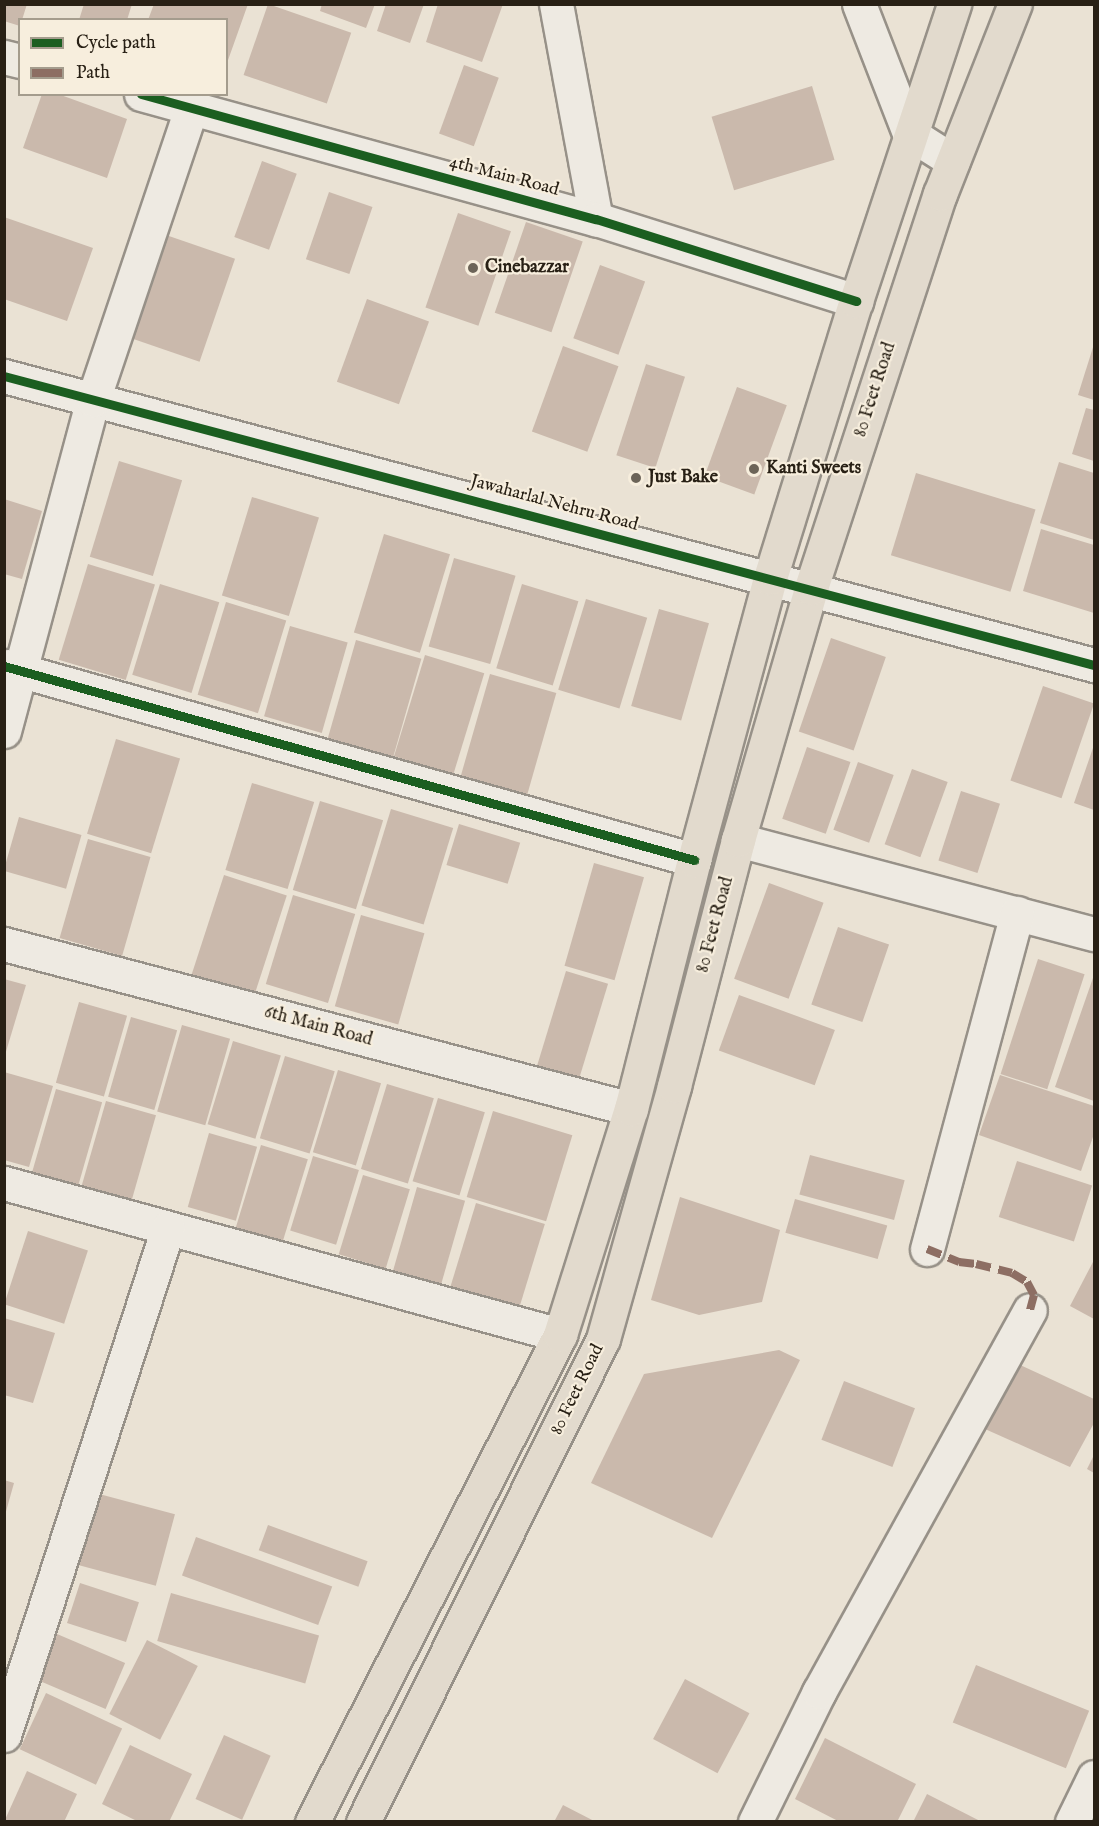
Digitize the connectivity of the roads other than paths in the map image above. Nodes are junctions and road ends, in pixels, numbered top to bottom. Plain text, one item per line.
1 (556, 4) edge
2 (858, 4) edge
3 (954, 4) edge
4 (1015, 4) edge
5 (148, 96) edge
6 (191, 108) junction
7 (909, 133) junction
8 (953, 161) junction
9 (596, 219) junction
10 (856, 301) junction
11 (4, 376) edge
12 (93, 400) junction
13 (770, 578) junction
14 (811, 588) junction
15 (1095, 665) edge
16 (13, 668) edge
17 (4, 731) edge
18 (738, 840) junction
19 (694, 860) junction
20 (1017, 913) junction
21 (1095, 934) edge
22 (4, 944) edge
23 (631, 1110) junction
24 (4, 1183) edge
25 (168, 1228) junction
26 (927, 1249) dead end
27 (1030, 1310) dead end
28 (560, 1335) junction
29 (4, 1735) edge
30 (1095, 1777) edge
31 (312, 1821) edge
32 (363, 1821) edge
33 (755, 1821) edge
34 (1072, 1821) edge

1 - 9 street
2 - 7 street
3 - 7 main road, 80 Feet Road
4 - 8 main road, 80 Feet Road
5 - 6 street, 4th Main Road
6 - 9 street, 4th Main Road
6 - 12 street
7 - 8 street
7 - 10 main road, 80 Feet Road
8 - 14 main road, 80 Feet Road
9 - 10 street, 4th Main Road
10 - 13 main road, 80 Feet Road
11 - 12 street, Jawaharlal Nehru Road
12 - 13 street, Jawaharlal Nehru Road
12 - 16 street
13 - 14 street, Jawaharlal Nehru Road
13 - 19 main road, 80 Feet Road
14 - 15 street, Jawaharlal Nehru Road
14 - 18 main road, 80 Feet Road
16 - 17 street
16 - 19 street
18 - 20 street
18 - 32 main road, 80 Feet Road
19 - 23 main road, 80 Feet Road
20 - 21 street
20 - 26 street
22 - 23 street, 6th Main Road
23 - 28 main road, 80 Feet Road
24 - 25 street
25 - 28 street
25 - 29 street
27 - 33 street
28 - 31 main road, 80 Feet Road
30 - 34 street

